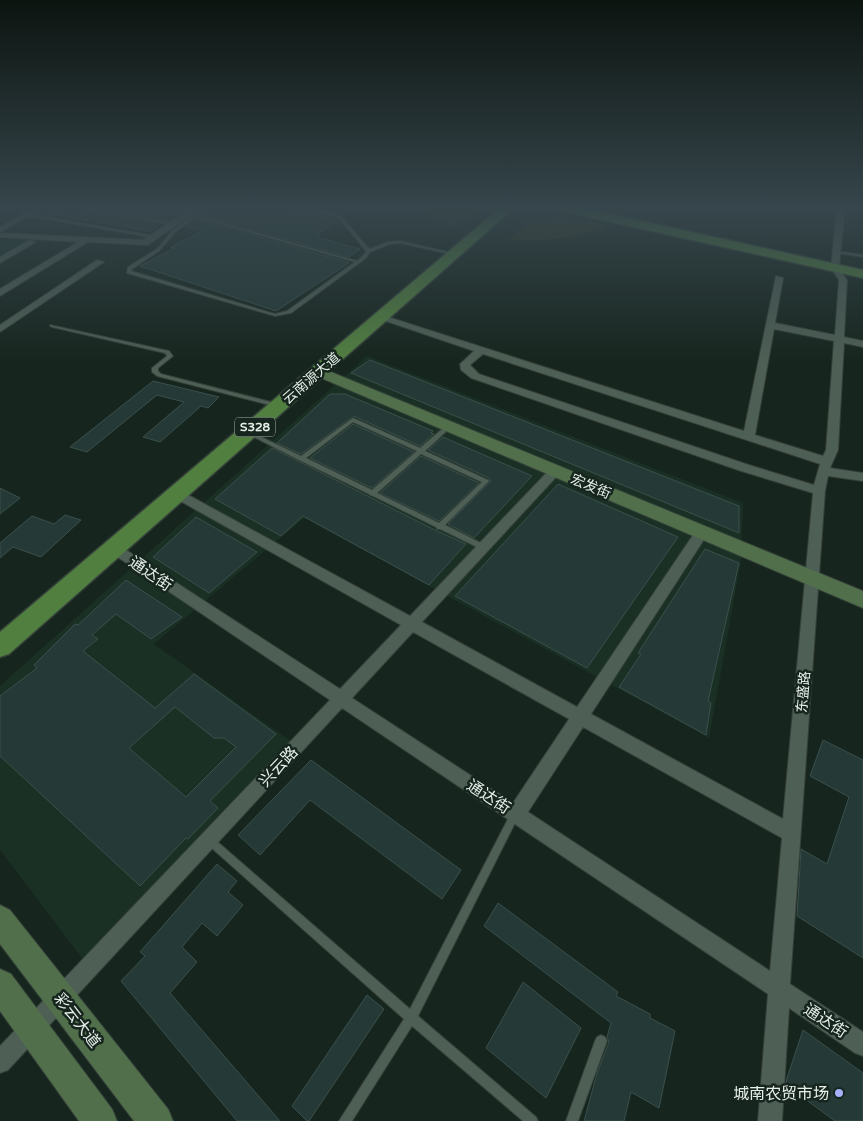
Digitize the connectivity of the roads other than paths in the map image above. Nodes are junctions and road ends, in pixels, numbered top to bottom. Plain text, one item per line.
1 (55, 259) edge
2 (144, 259) edge
3 (349, 259) edge
4 (362, 259) edge
5 (449, 259) edge
6 (832, 259) edge
7 (841, 259) edge
8 (836, 260) junction
9 (100, 262) dead end
10 (358, 262) junction
11 (863, 274) edge
12 (779, 278) dead end
13 (0, 293) edge
14 (382, 318) junction
15 (771, 325) junction
16 (2, 326) edge
17 (52, 326) dead end
18 (839, 339) junction
19 (863, 344) edge
20 (481, 350) junction
21 (319, 372) junction
22 (280, 406) junction
23 (449, 426) junction
24 (249, 432) junction
25 (749, 437) junction
26 (421, 451) junction
27 (300, 459) junction
28 (825, 466) junction
29 (555, 471) junction
30 (863, 477) edge
31 (819, 491) junction
32 (177, 494) junction
33 (372, 494) junction
34 (438, 527) junction
35 (702, 532) junction
36 (483, 547) junction
37 (115, 549) junction
38 (811, 578) junction
39 (863, 600) edge
40 (411, 624) junction
41 (0, 647) edge
42 (341, 699) junction
43 (580, 717) junction
44 (516, 814) junction
45 (792, 834) junction
46 (208, 840) junction
47 (0, 920) edge
48 (0, 985) edge
49 (778, 989) junction
50 (60, 998) junction
51 (411, 1018) junction
52 (32, 1028) junction
53 (601, 1041) dead end
54 (863, 1044) edge
55 (0, 1062) edge
56 (100, 1121) edge
57 (156, 1121) edge
58 (345, 1121) edge
59 (532, 1121) edge
60 (572, 1121) edge
61 (770, 1121) edge

1 - 13 street
2 - 10 lane
3 - 10 lane
4 - 10 lane
5 - 14 main road, 云南源大道 / S328
6 - 8 main road
7 - 8 lane
8 - 11 main road
8 - 18 street, 东盛路
9 - 16 street
12 - 15 street
14 - 20 street
14 - 21 main road, 云南源大道 / S328
15 - 18 street
15 - 25 street
17 - 22 lane
18 - 19 street
18 - 28 street, 东盛路
20 - 25 street
20 - 31 street
21 - 22 main road, 云南源大道 / S328
21 - 23 street, 宏发街
22 - 24 main road, 云南源大道 / S328
23 - 26 lane
23 - 29 street, 宏发街
24 - 27 lane
24 - 32 main road, 云南源大道 / S328
25 - 28 street
26 - 27 lane
26 - 33 lane
26 - 34 lane
27 - 33 lane
28 - 30 street
28 - 31 street, 东盛路
29 - 35 street, 宏发街
29 - 36 street, 兴云路
31 - 38 street, 东盛路
32 - 37 main road, 云南源大道 / S328
32 - 40 street
33 - 34 lane
34 - 36 lane
35 - 38 street, 宏发街
35 - 43 street
36 - 40 street, 兴云路
37 - 41 main road, 云南源大道 / S328
37 - 42 street, 通达街
38 - 39 street, 宏发街
38 - 45 street, 东盛路
40 - 42 street, 兴云路
40 - 43 street
42 - 44 street, 通达街
42 - 46 street, 兴云路
43 - 44 street
43 - 45 street
44 - 49 street, 通达街
44 - 51 lane
45 - 49 street, 东盛路
46 - 50 street, 兴云路
46 - 51 lane
47 - 50 street, 彩云大道
48 - 52 street
49 - 54 street, 通达街
49 - 61 street, 东盛路
50 - 52 street, 兴云路
50 - 57 street, 彩云大道
51 - 58 lane
51 - 59 lane
52 - 55 street, 兴云路
52 - 56 street
53 - 60 lane

